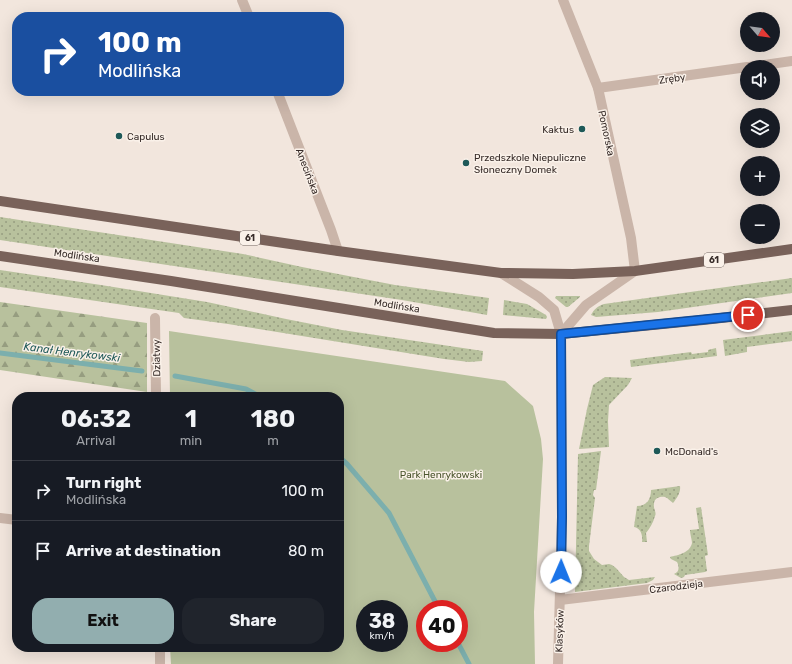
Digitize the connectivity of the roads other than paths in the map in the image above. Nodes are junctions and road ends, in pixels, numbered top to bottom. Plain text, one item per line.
1 (242, 0) edge
2 (563, 0) edge
3 (247, 12) edge
4 (792, 61) edge
5 (780, 63) edge
6 (740, 68) edge
7 (598, 88) junction
8 (279, 96) edge
9 (0, 201) edge
10 (792, 249) edge
11 (338, 251) junction
12 (0, 256) edge
13 (635, 271) junction
14 (501, 273) junction
15 (792, 310) edge
16 (155, 318) dead end
17 (561, 334) junction
18 (156, 392) edge
19 (0, 518) edge
20 (12, 519) edge
21 (792, 572) edge
22 (560, 600) junction
23 (160, 652) edge
24 (160, 664) edge
25 (558, 664) edge

1 - 3 street
2 - 7 street, Pomorska
4 - 5 street, Zręby
6 - 7 street, Zręby
7 - 13 street, Pomorska
8 - 11 street, Anecińska
9 - 11 main road, 61
10 - 13 main road, 61
11 - 14 main road, 61
12 - 17 main road, Modlińska
13 - 14 main road, 61
13 - 17 street
14 - 17 street, Klasyków
15 - 17 main road, Modlińska
16 - 18 street, Dziatwy
17 - 22 street, Klasyków
19 - 20 street
21 - 22 street, Czarodzieja
22 - 25 street, Klasyków
23 - 24 street

